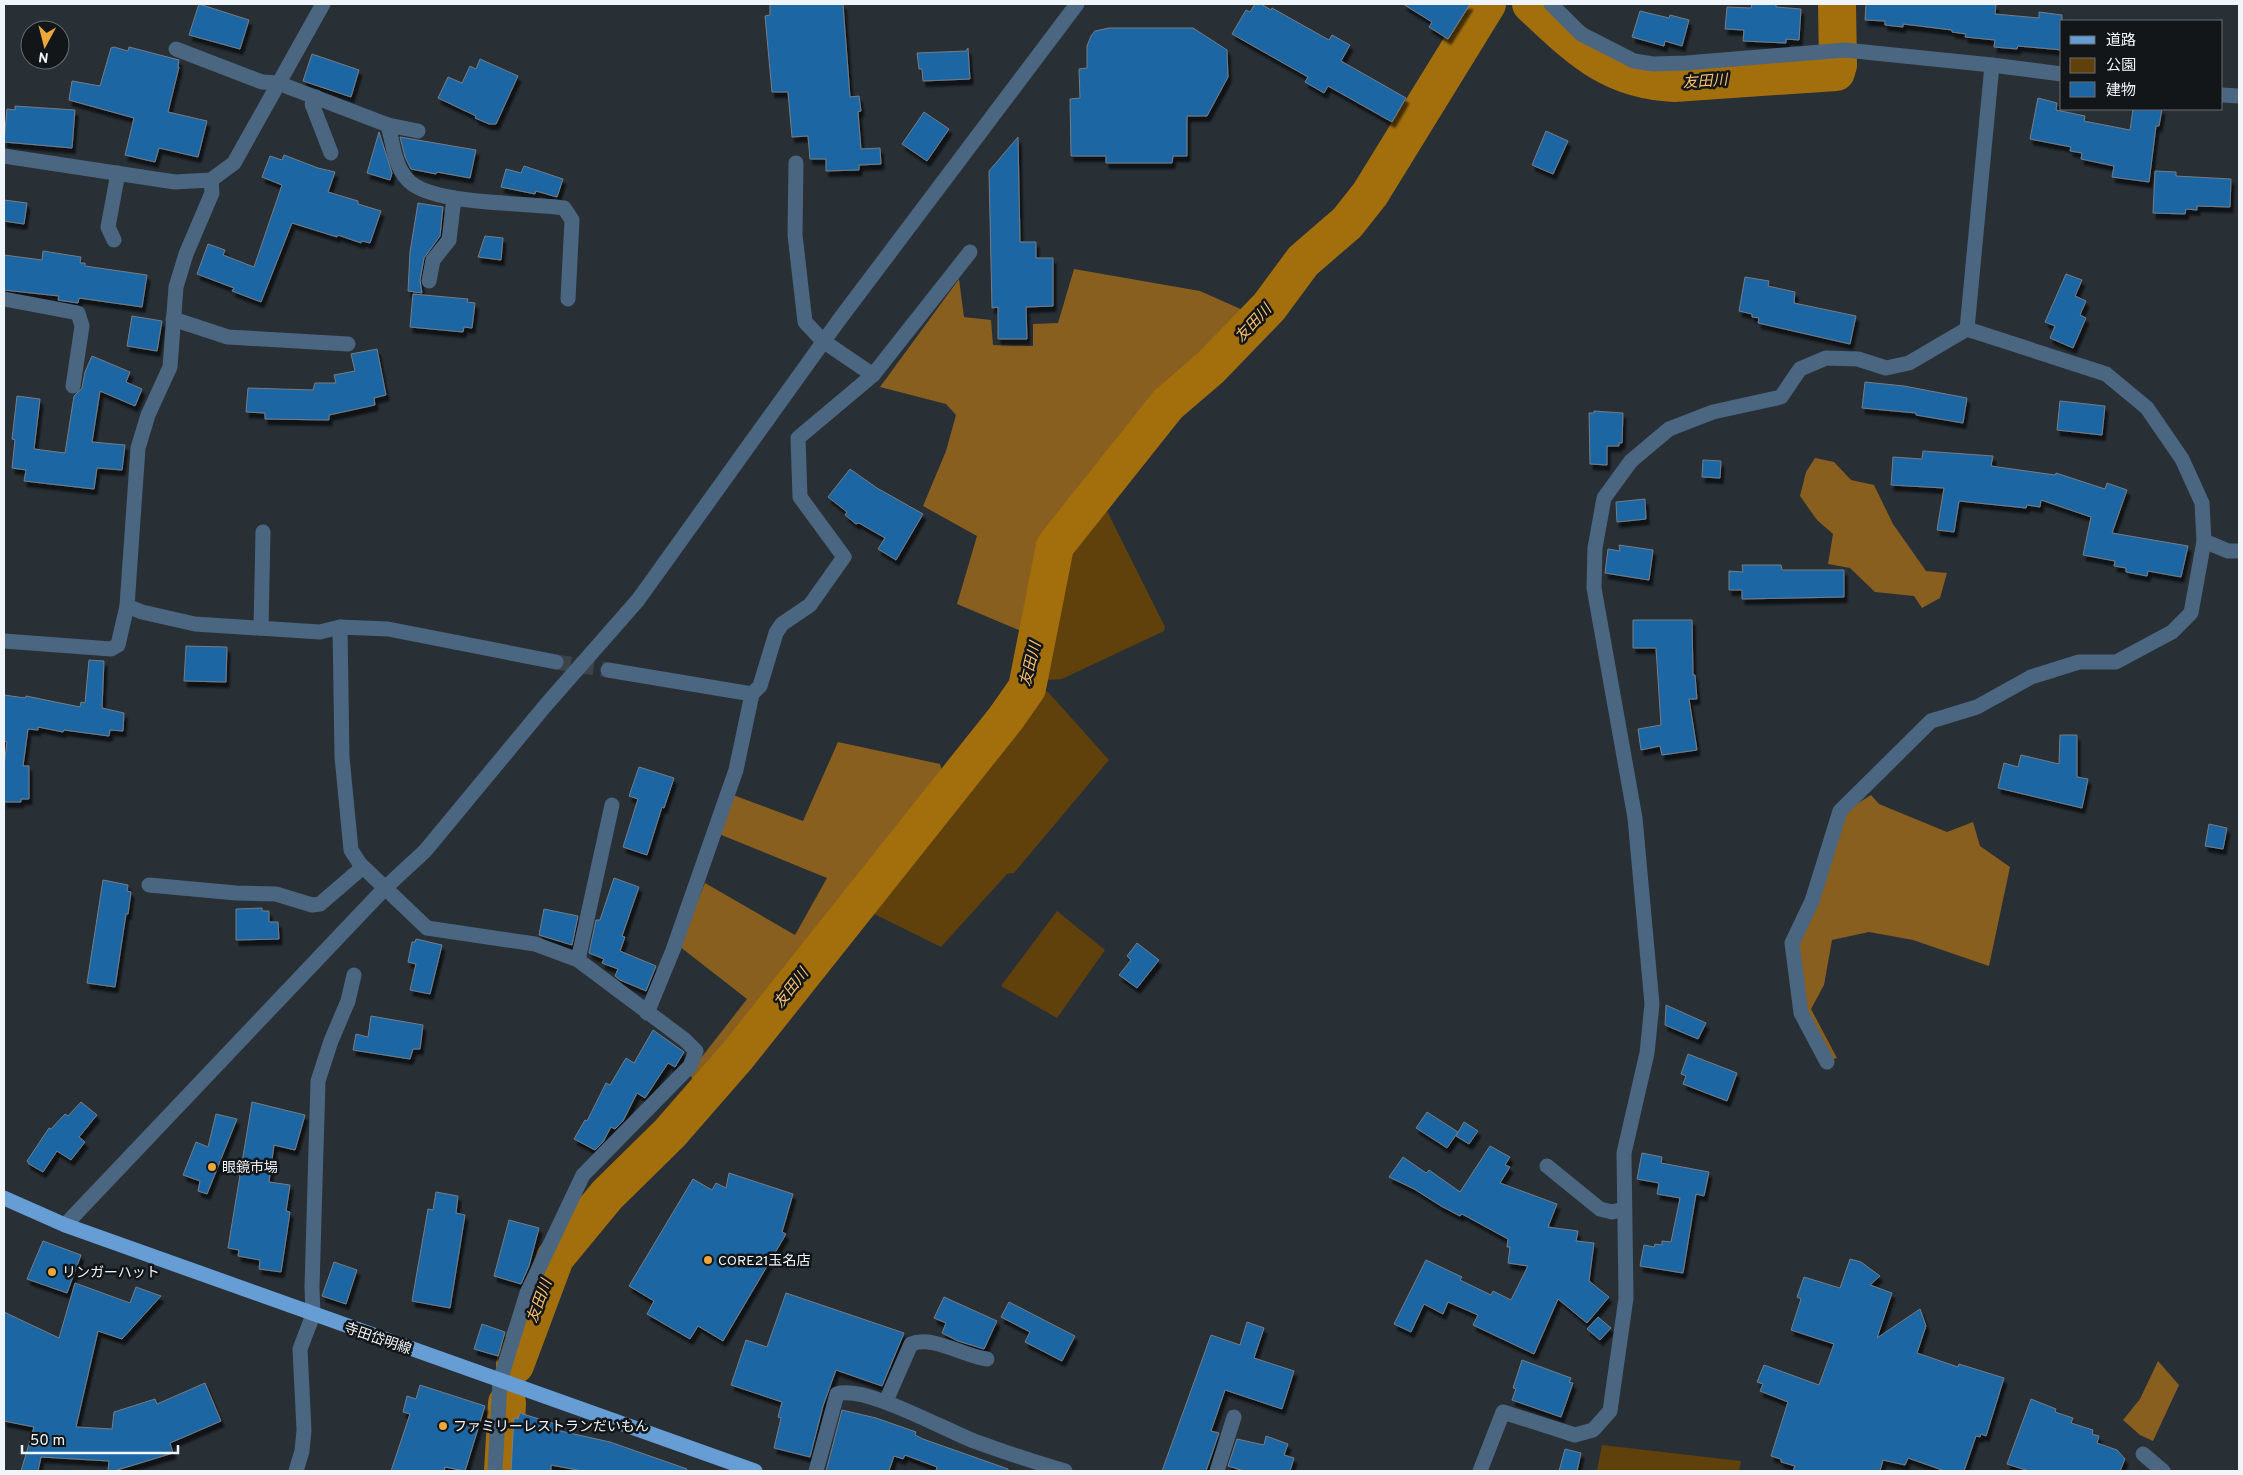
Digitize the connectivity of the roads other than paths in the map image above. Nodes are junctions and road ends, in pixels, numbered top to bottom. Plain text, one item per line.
1 (323, 4) edge
2 (1077, 4) edge
3 (1552, 4) edge
4 (176, 49) dead end
5 (1992, 65) junction
6 (2060, 74) edge
7 (278, 83) junction
8 (2223, 94) edge
9 (2239, 96) edge
10 (316, 97) junction
11 (388, 125) junction
12 (418, 131) dead end
13 (331, 153) dead end
14 (4, 156) edge
15 (796, 163) dead end
16 (118, 173) junction
17 (211, 180) junction
18 (454, 198) junction
19 (114, 240) dead end
20 (970, 252) dead end
21 (429, 281) dead end
22 (4, 299) edge
23 (568, 299) dead end
24 (173, 319) junction
25 (1967, 329) junction
26 (823, 341) junction
27 (348, 344) dead end
28 (873, 375) junction
29 (73, 386) dead end
30 (263, 532) dead end
31 (2204, 541) junction
32 (2239, 551) edge
33 (127, 606) junction
34 (340, 627) junction
35 (261, 628) junction
36 (4, 641) edge
37 (556, 662) tunnel mouth
38 (608, 670) tunnel mouth
39 (752, 694) junction
40 (612, 805) dead end
41 (363, 867) junction
42 (149, 885) dead end
43 (385, 888) junction
44 (578, 960) junction
45 (354, 975) dead end
46 (647, 1013) junction
47 (1827, 1062) dead end
48 (1547, 1166) dead end
49 (4, 1198) edge
50 (1624, 1209) junction
51 (65, 1225) junction
52 (313, 1315) junction
53 (987, 1359) dead end
54 (500, 1381) junction
55 (886, 1401) junction
56 (1234, 1417) dead end
57 (2143, 1454) dead end
58 (296, 1471) edge
59 (495, 1471) edge
60 (755, 1471) edge
61 (816, 1471) edge
62 (1065, 1471) edge
63 (1216, 1471) edge
64 (1480, 1471) edge
65 (2163, 1471) edge

1 - 7 street
2 - 26 street
3 - 5 street
4 - 7 street
5 - 6 street
5 - 25 street
7 - 10 street
7 - 17 street
8 - 9 street
10 - 11 street
10 - 13 street
11 - 12 street
11 - 18 street
14 - 16 street
15 - 26 street
16 - 17 street
16 - 19 street
17 - 24 street
18 - 21 street
18 - 23 street
20 - 28 street
22 - 29 street
24 - 27 street
24 - 33 street
25 - 31 street
25 - 50 street
26 - 28 street
26 - 43 street
28 - 39 street
30 - 35 street
31 - 32 street
31 - 47 street
33 - 35 street
33 - 36 street
34 - 35 street
34 - 37 street
34 - 41 street
38 - 39 street
39 - 46 street
40 - 44 street
41 - 42 street
41 - 43 street
43 - 44 street
43 - 51 street
44 - 46 street
45 - 52 street
46 - 54 street
48 - 50 street
49 - 51 main road, 寺田岱明線
50 - 64 street
51 - 52 main road, 寺田岱明線
52 - 54 main road, 寺田岱明線
52 - 58 street
53 - 55 street
54 - 59 street
54 - 60 main road, 寺田岱明線
55 - 61 street
55 - 62 street
56 - 63 street
57 - 65 street

